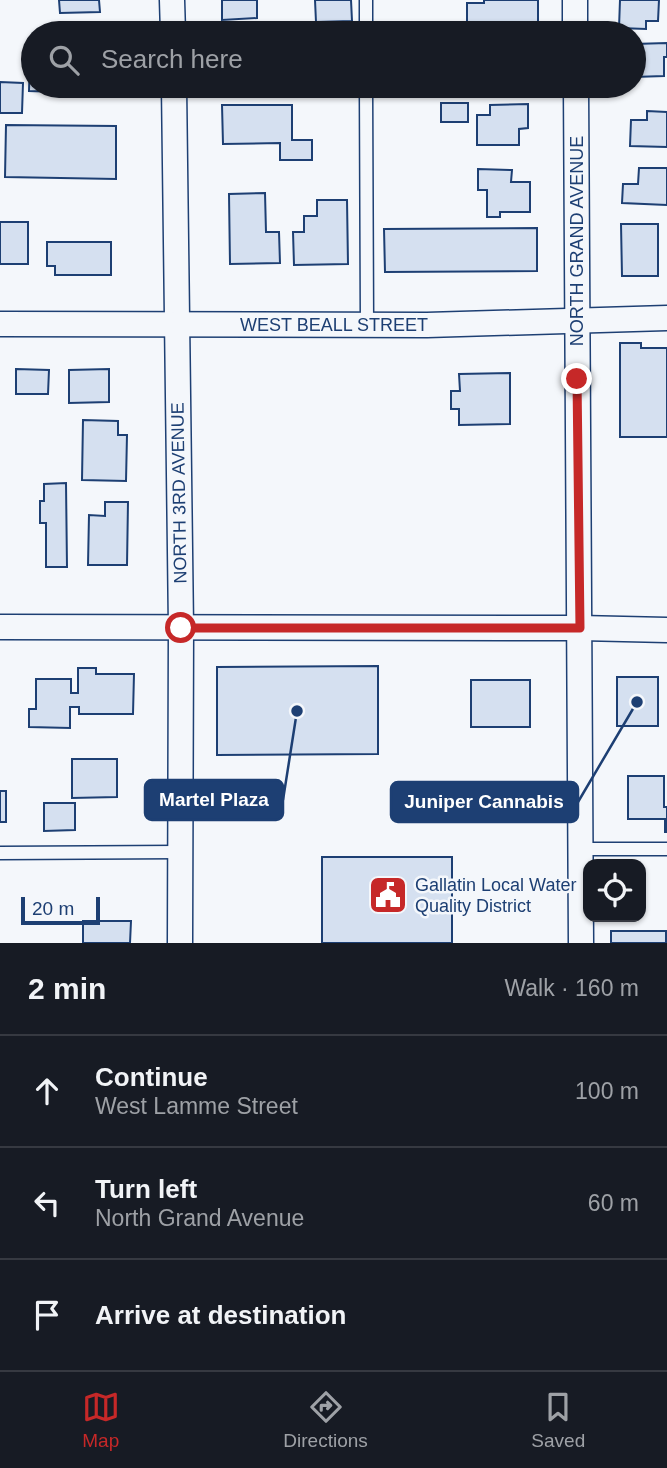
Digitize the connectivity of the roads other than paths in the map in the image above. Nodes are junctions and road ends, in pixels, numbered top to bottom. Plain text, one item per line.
1 (172, 0) edge
2 (366, 0) edge
3 (575, 0) edge
4 (173, 21) edge
5 (366, 21) edge
6 (575, 21) edge
7 (174, 98) edge
8 (366, 98) edge
9 (576, 98) edge
10 (667, 318) edge
11 (578, 321) junction
12 (0, 324) edge
13 (177, 326) junction
14 (367, 326) junction
15 (0, 627) edge
16 (181, 628) junction
17 (580, 628) junction
18 (667, 630) edge
19 (582, 849) junction
20 (667, 849) edge
21 (180, 852) junction
22 (0, 853) edge
23 (180, 943) edge
24 (581, 943) edge

1 - 4 street
2 - 5 lane
3 - 6 street
7 - 13 street, NORTH 3RD AVENUE
8 - 14 lane
9 - 11 street, NORTH GRAND AVENUE
10 - 11 street, WEST BEALL STREET
11 - 14 street, WEST BEALL STREET
11 - 17 street, NORTH GRAND AVENUE
12 - 13 street, WEST BEALL STREET
13 - 14 street, WEST BEALL STREET
13 - 16 street, NORTH 3RD AVENUE
15 - 16 street
16 - 17 street
16 - 21 street, NORTH 3RD AVENUE
17 - 18 street
17 - 19 street, NORTH GRAND AVENUE
19 - 20 lane
19 - 24 street, NORTH GRAND AVENUE
21 - 22 lane
21 - 23 street, NORTH 3RD AVENUE

